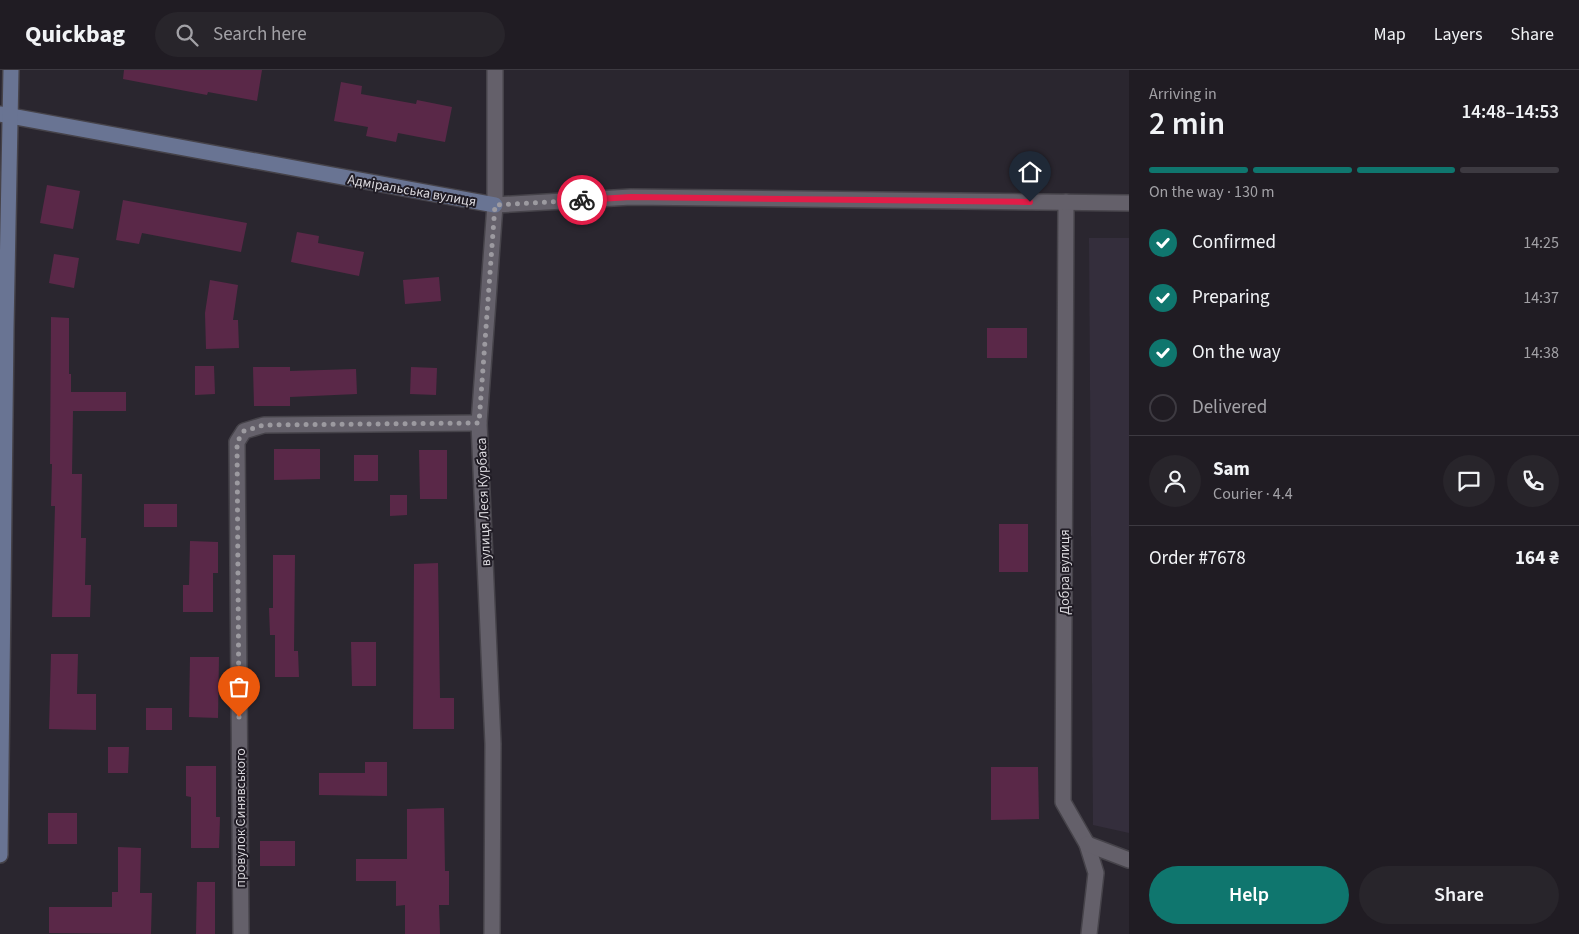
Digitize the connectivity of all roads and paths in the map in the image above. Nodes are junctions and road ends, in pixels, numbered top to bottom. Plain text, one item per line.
1 (11, 70) edge
2 (495, 70) edge
3 (6, 116) edge
4 (1066, 202) junction
5 (1129, 203) edge
6 (495, 205) junction
7 (3, 328) edge
8 (479, 423) junction
9 (1087, 844) junction
10 (0, 855) edge
11 (1129, 860) edge
12 (241, 934) edge
13 (492, 934) edge
14 (1089, 934) edge

1 - 3 street
2 - 6 street, вулиця Леся Курбаса
3 - 6 street, Адміральська вулиця
3 - 7 street
4 - 5 street, Адміральська вулиця
4 - 6 street, Адміральська вулиця
4 - 9 street, Добра вулиця
6 - 8 street, вулиця Леся Курбаса
7 - 10 street
8 - 12 street, провулок Синявського
8 - 13 street, вулиця Леся Курбаса
9 - 11 street
9 - 14 street, Добра вулиця

